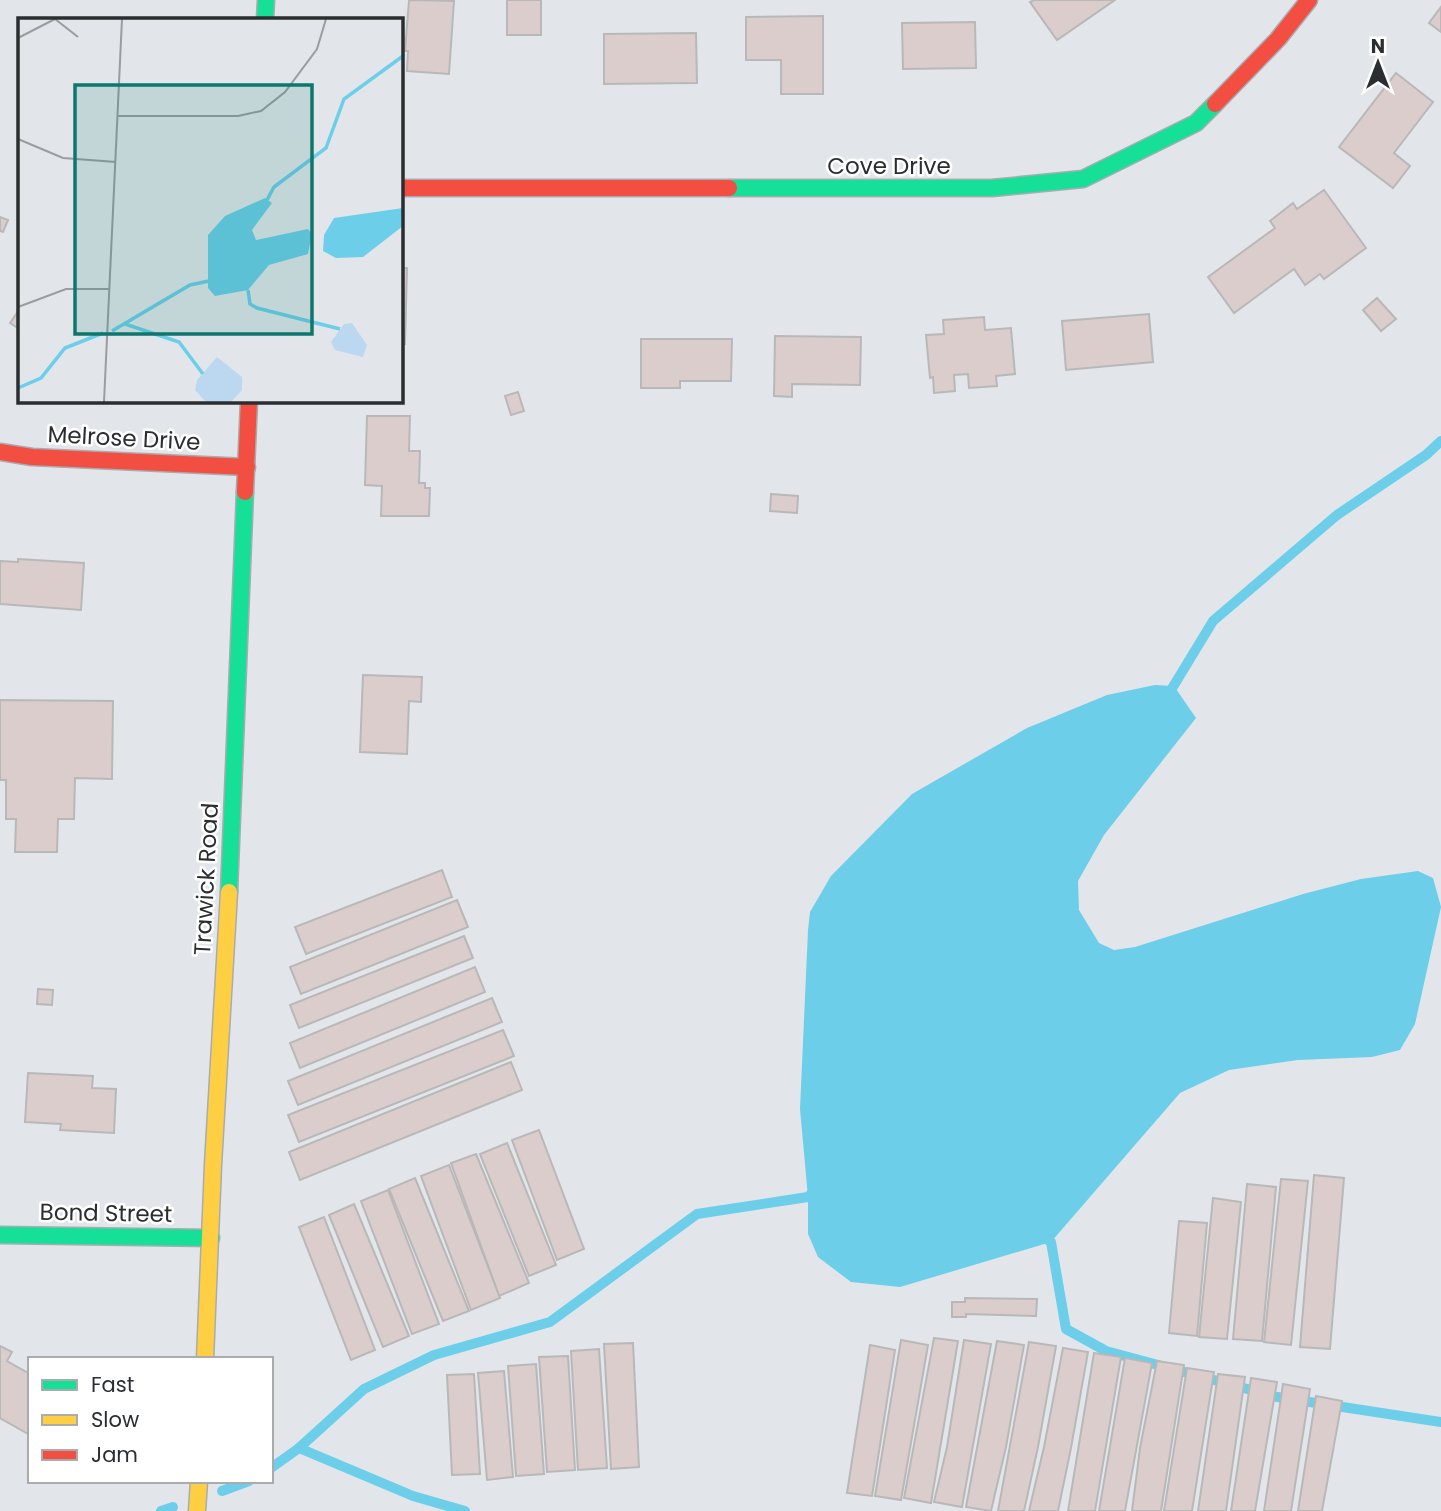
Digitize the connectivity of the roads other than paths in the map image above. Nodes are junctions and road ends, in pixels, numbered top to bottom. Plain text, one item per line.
1 (266, 0) edge
2 (1309, 0) edge
3 (265, 18) edge
4 (402, 188) edge
5 (249, 402) edge
6 (0, 452) edge
7 (247, 467) junction
8 (0, 1235) edge
9 (211, 1238) junction
10 (205, 1357) edge
11 (199, 1483) edge
12 (197, 1511) edge

1 - 3 street
2 - 4 street, Cove Drive
5 - 7 street, Trawick Road
6 - 7 street, Melrose Drive
7 - 9 street, Trawick Road
8 - 9 street, Bond Street
9 - 10 street, Trawick Road
11 - 12 street

